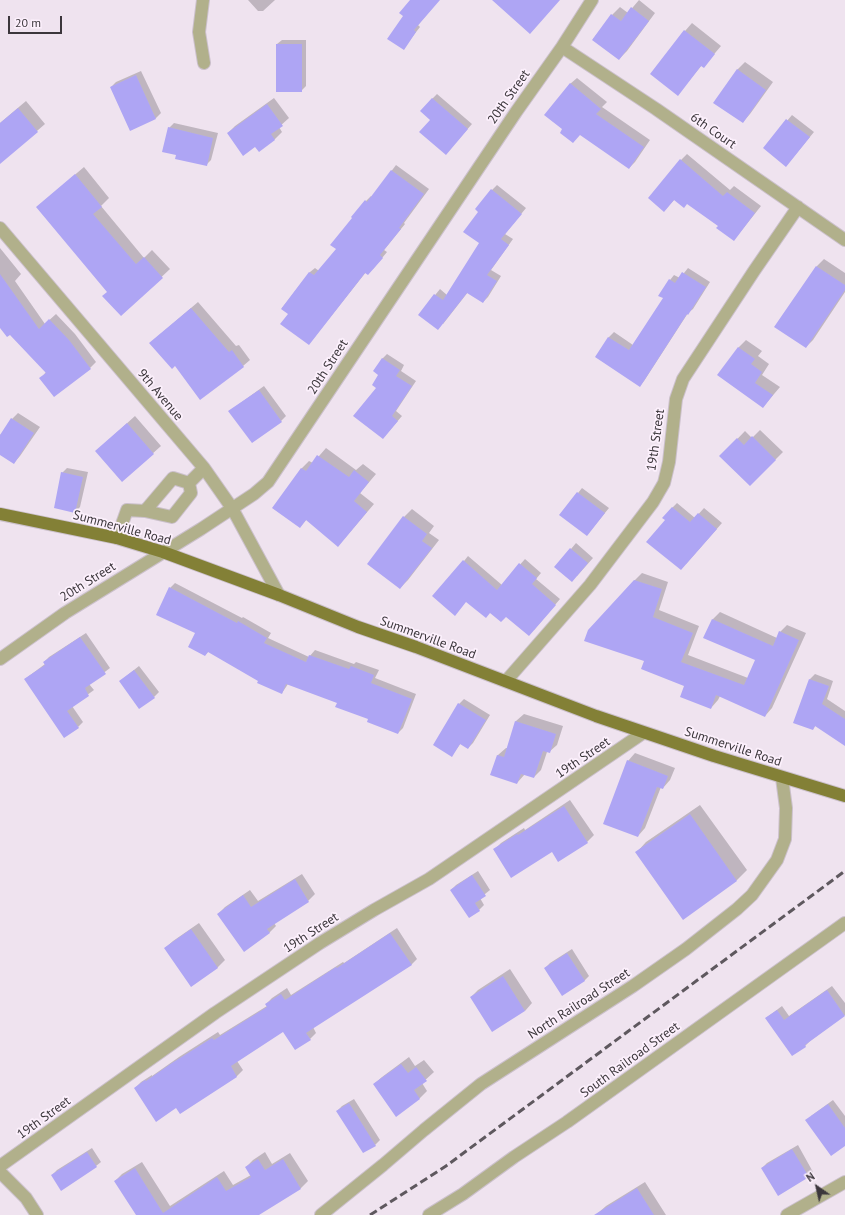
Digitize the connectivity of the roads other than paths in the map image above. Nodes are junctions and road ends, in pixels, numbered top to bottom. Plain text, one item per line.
1 (203, 0) edge
2 (592, 0) edge
3 (562, 47) junction
4 (204, 63) dead end
5 (798, 207) junction
6 (0, 228) edge
7 (845, 240) edge
8 (204, 468) junction
9 (189, 482) junction
10 (232, 508) junction
11 (145, 511) junction
12 (0, 514) edge
13 (117, 538) junction
14 (162, 552) junction
15 (279, 595) junction
16 (0, 659) edge
17 (506, 681) junction
18 (644, 733) junction
19 (782, 778) junction
20 (845, 796) edge
21 (845, 923) edge
22 (0, 1166) edge
23 (0, 1172) edge
24 (845, 1182) edge
25 (37, 1215) edge
26 (321, 1215) edge
27 (429, 1215) edge
28 (787, 1215) edge

1 - 4 street
2 - 3 street, 20th Street
3 - 5 street, 6th Court
3 - 10 street, 20th Street
5 - 7 street, 6th Court
5 - 17 street, 19th Street
6 - 8 street, 9th Avenue
8 - 9 street
8 - 10 street, 9th Avenue
9 - 11 street
9 - 11 street
10 - 14 street, 20th Street
10 - 15 street, 9th Avenue
11 - 13 street
12 - 13 main road, Summerville Road
13 - 14 main road, Summerville Road
14 - 15 main road, Summerville Road
14 - 16 street, 20th Street
15 - 17 main road, Summerville Road
17 - 18 main road, Summerville Road
18 - 19 main road, Summerville Road
18 - 22 street, 19th Street
19 - 20 main road, Summerville Road
19 - 26 street, North Railroad Street
21 - 27 street, South Railroad Street
23 - 25 street
24 - 28 street

